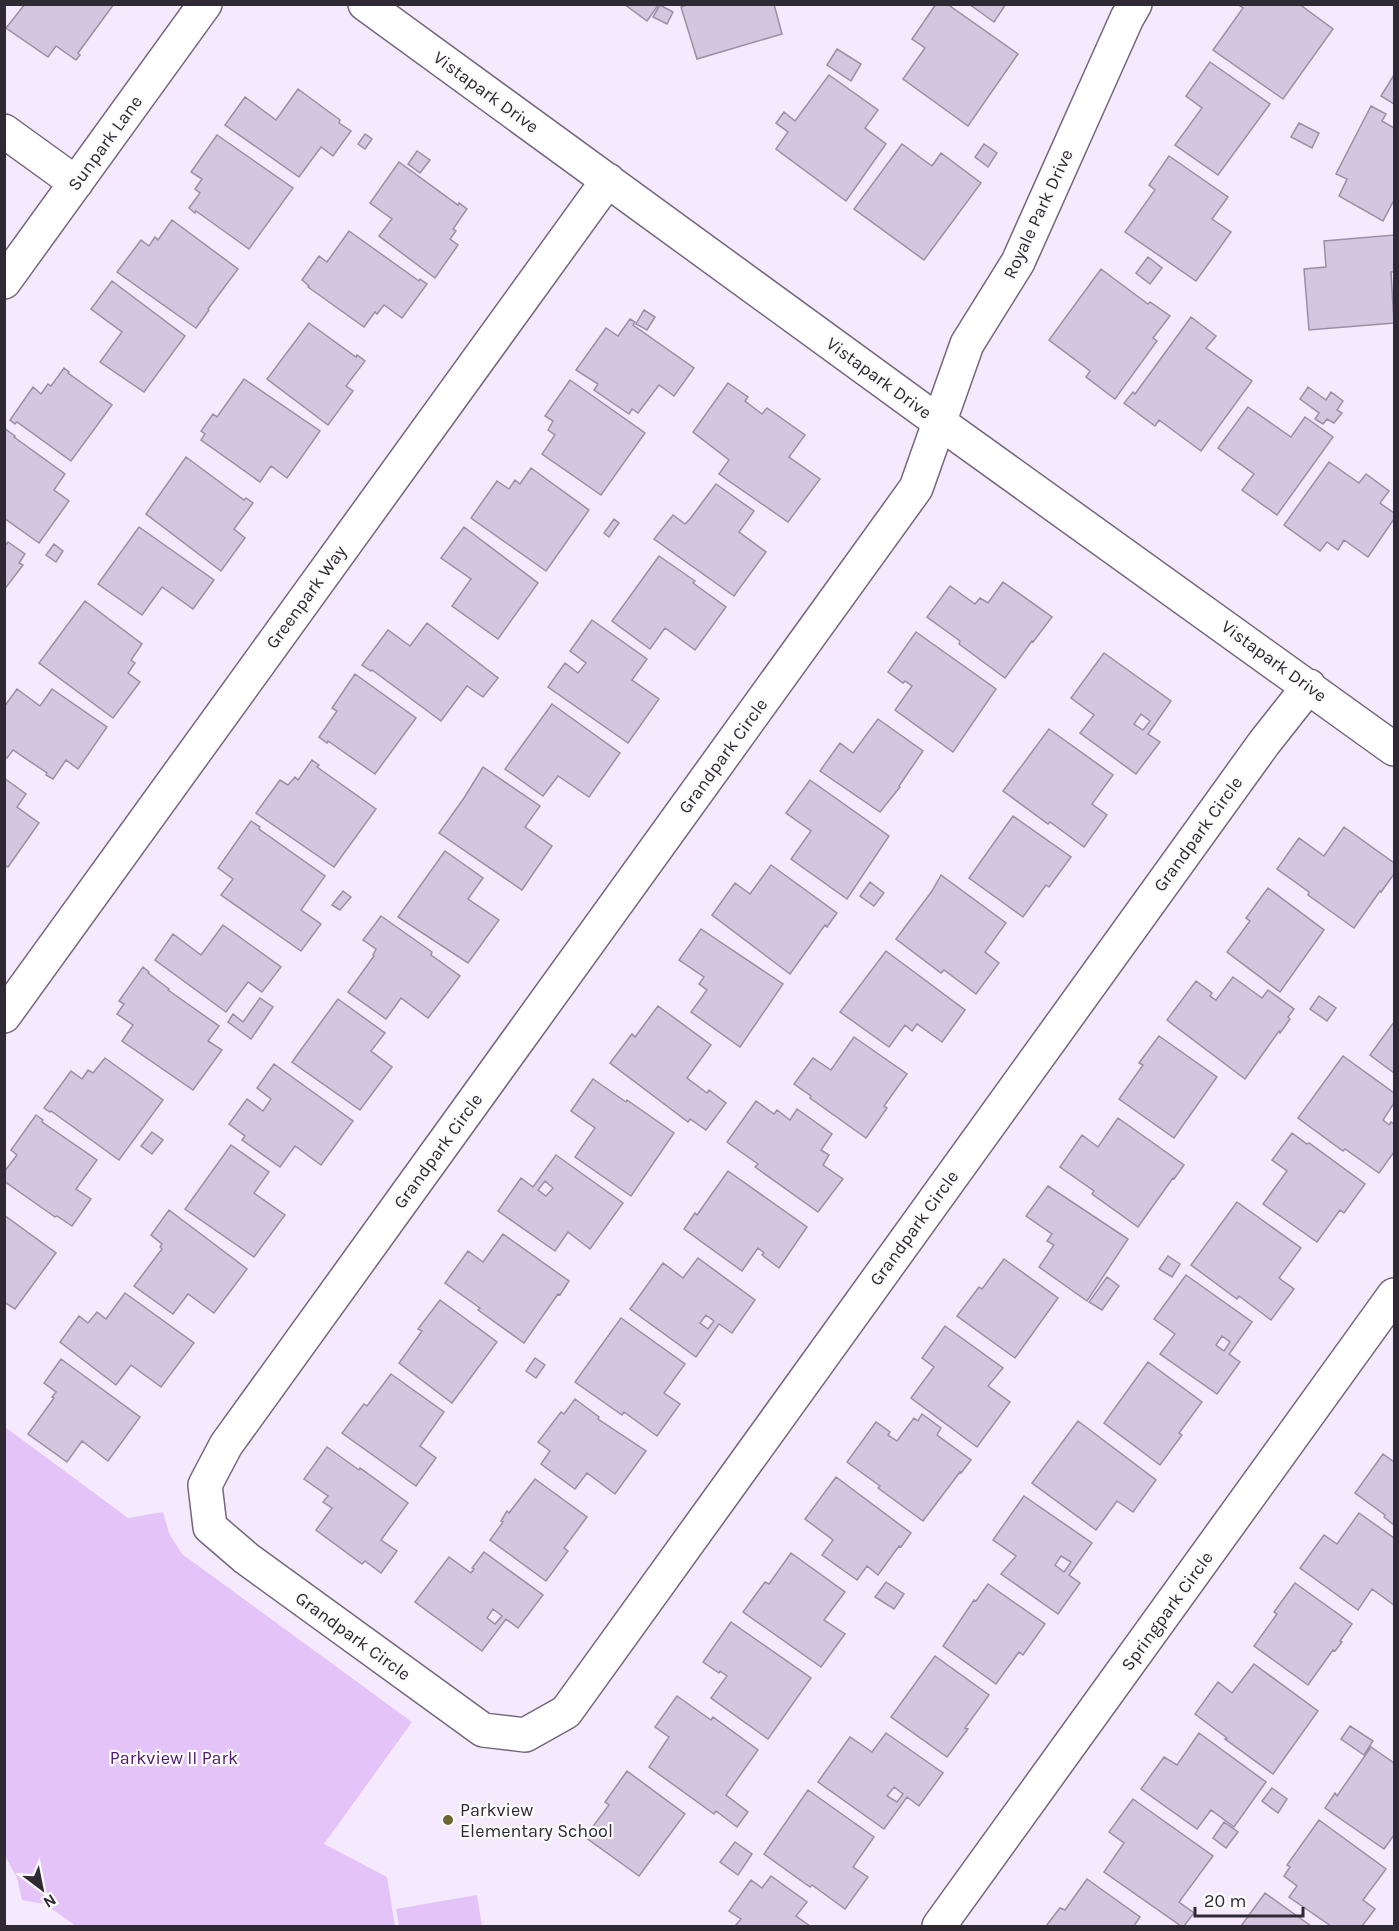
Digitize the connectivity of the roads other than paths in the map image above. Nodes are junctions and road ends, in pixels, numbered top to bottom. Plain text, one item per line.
1 (206, 4) edge
2 (365, 4) edge
3 (1135, 4) edge
4 (4, 131) edge
5 (608, 180) junction
6 (76, 183) junction
7 (4, 282) edge
8 (939, 422) junction
9 (1309, 686) junction
10 (1395, 749) edge
11 (4, 1016) edge
12 (1395, 1295) edge
13 (939, 1926) edge

1 - 6 street, Sunpark Lane
2 - 5 street, Vistapark Drive
3 - 8 street, Royale Park Drive
4 - 6 street
5 - 8 street, Vistapark Drive
5 - 11 street, Greenpark Way
6 - 7 street, Sunpark Lane
8 - 9 street, Vistapark Drive
8 - 9 street, Grandpark Circle
9 - 10 street, Vistapark Drive
12 - 13 street, Springpark Circle

